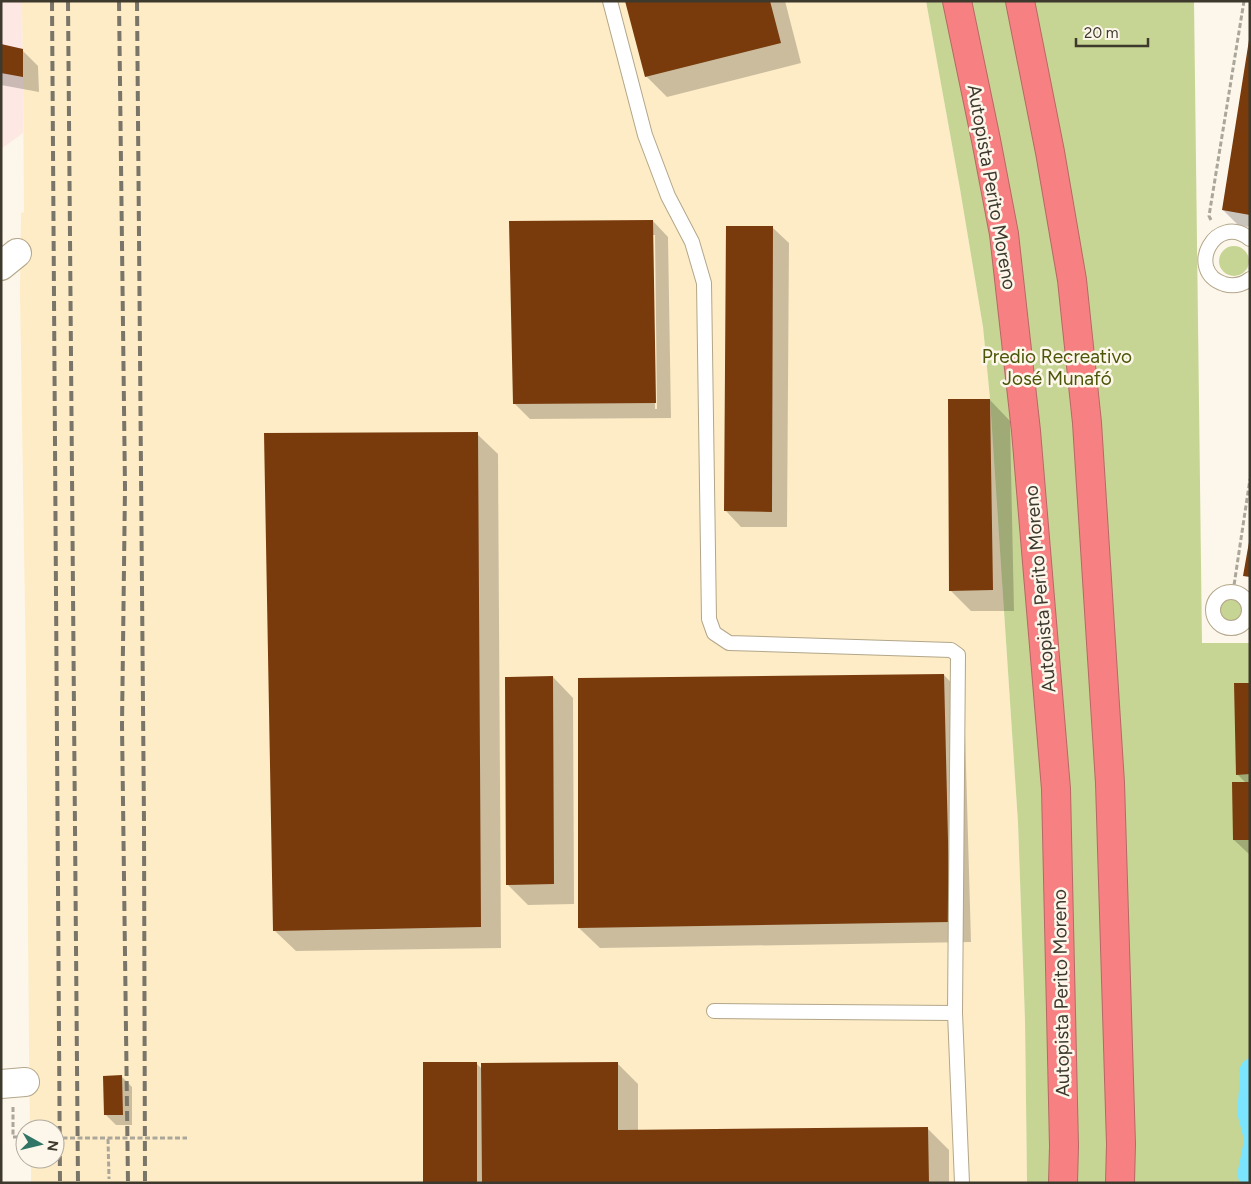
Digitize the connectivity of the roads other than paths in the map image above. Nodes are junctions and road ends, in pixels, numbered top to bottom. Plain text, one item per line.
1 (610, 1) edge
2 (957, 1) edge
3 (1020, 1) edge
4 (1250, 239) edge
5 (1250, 278) edge
6 (1249, 616) edge
7 (714, 1011) dead end
8 (955, 1013) junction
9 (962, 1183) edge
10 (1063, 1183) edge
11 (1120, 1183) edge

1 - 8 lane
2 - 10 highway, Autopista Perito Moreno
3 - 11 highway
4 - 5 lane
6 - 6 lane
7 - 8 lane
8 - 9 lane

